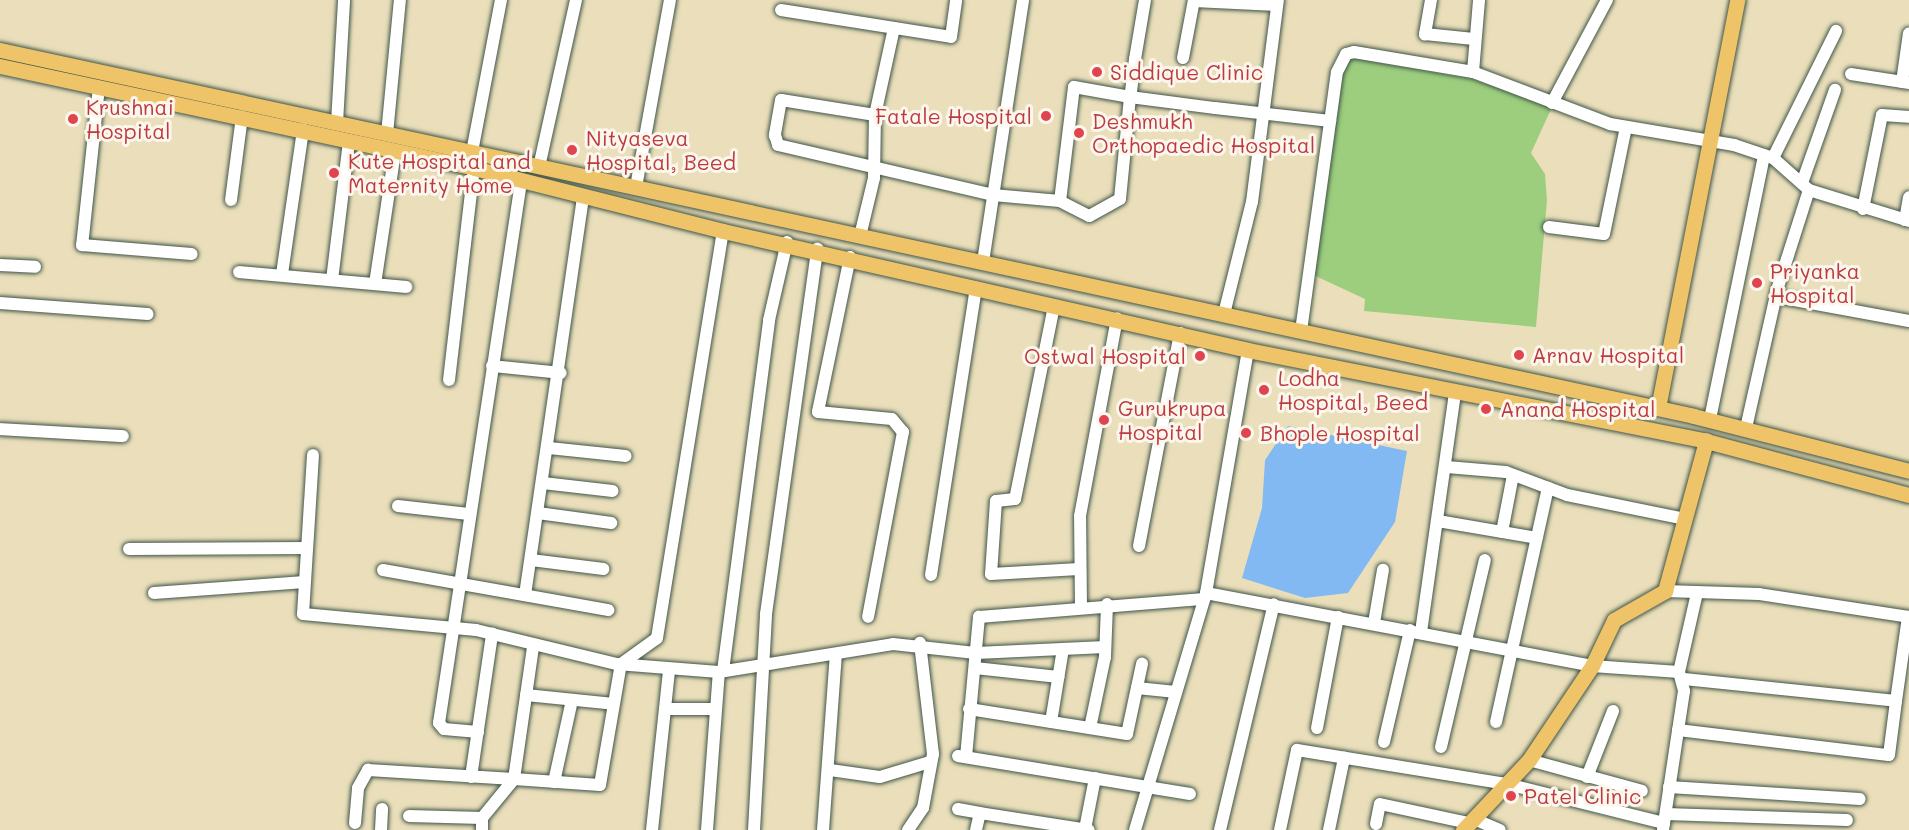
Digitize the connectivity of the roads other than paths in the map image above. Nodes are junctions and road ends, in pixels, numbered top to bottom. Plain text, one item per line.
1 (344, 0) edge
2 (400, 0) edge
3 (501, 0) edge
4 (576, 0) edge
5 (670, 0) edge
6 (956, 0) edge
7 (1023, 0) edge
8 (1145, 0) edge
9 (1194, 0) edge
10 (1431, 0) edge
11 (1479, 0) edge
12 (1607, 0) edge
13 (1737, 0) edge
14 (1278, 2) edge
15 (782, 10) dead end
16 (894, 28) junction
17 (1836, 31) dead end
18 (1909, 33) edge
19 (1474, 39) junction
20 (0, 50) edge
21 (1183, 58) dead end
22 (0, 66) edge
23 (1473, 72) junction
24 (1851, 74) dead end
25 (1906, 82) edge
26 (99, 87) junction
27 (1835, 90) dead end
28 (1130, 97) junction
29 (1552, 103) junction
30 (1264, 113) junction
31 (875, 116) junction
32 (242, 117) junction
33 (1909, 117) edge
34 (1330, 121) junction
35 (337, 123) junction
36 (1626, 127) junction
37 (303, 130) junction
38 (387, 134) junction
39 (349, 141) junction
40 (1706, 141) junction
41 (395, 150) junction
42 (1769, 157) junction
43 (473, 160) junction
44 (539, 167) junction
45 (873, 167) junction
46 (521, 182) junction
47 (1805, 186) junction
48 (636, 187) junction
49 (995, 195) junction
50 (584, 197) junction
51 (1909, 197) edge
52 (231, 200) dead end
53 (1060, 201) junction
54 (1863, 209) junction
55 (1907, 220) edge
56 (1549, 227) dead end
57 (723, 231) junction
58 (860, 236) junction
59 (787, 242) junction
60 (817, 249) junction
61 (192, 254) dead end
62 (850, 257) junction
63 (984, 262) junction
64 (0, 265) edge
65 (35, 267) dead end
66 (239, 272) dead end
67 (282, 274) junction
68 (332, 280) junction
69 (375, 284) junction
70 (406, 287) dead end
71 (976, 288) junction
72 (1778, 297) junction
73 (0, 303) edge
74 (1054, 306) junction
75 (148, 314) dead end
76 (1224, 314) junction
77 (1117, 318) junction
78 (1909, 321) edge
79 (1301, 331) junction
80 (1180, 333) junction
81 (1248, 350) junction
82 (492, 366) junction
83 (561, 373) junction
84 (449, 380) dead end
85 (1455, 394) junction
86 (1658, 408) junction
87 (1710, 419) junction
88 (1746, 428) junction
89 (0, 429) edge
90 (123, 436) dead end
91 (1706, 441) junction
92 (549, 448) junction
93 (1834, 449) junction
94 (313, 455) dead end
95 (627, 456) dead end
96 (1447, 467) junction
97 (1909, 471) edge
98 (1827, 473) junction
99 (1513, 475) junction
100 (543, 483) junction
101 (1548, 488) junction
102 (613, 491) dead end
103 (1909, 495) edge
104 (398, 506) dead end
105 (538, 513) junction
106 (469, 514) junction
107 (1685, 519) junction
108 (1438, 521) junction
109 (611, 523) dead end
110 (1502, 532) junction
111 (1537, 538) junction
112 (1138, 546) dead end
113 (307, 548) junction
114 (129, 549) dead end
115 (531, 560) junction
116 (1485, 560) dead end
117 (603, 569) dead end
118 (383, 570) dead end
119 (1079, 570) junction
120 (1383, 570) dead end
121 (931, 575) dead end
122 (305, 582) junction
123 (458, 583) junction
124 (1665, 591) junction
125 (154, 593) dead end
126 (1696, 593) junction
127 (525, 595) junction
128 (1205, 596) junction
129 (1107, 604) junction
130 (1274, 604) junction
131 (1081, 606) junction
132 (608, 610) dead end
133 (1338, 616) junction
134 (868, 617) dead end
135 (1908, 617) edge
136 (1374, 623) junction
137 (449, 627) junction
138 (1415, 631) junction
139 (492, 634) junction
140 (1465, 641) junction
141 (920, 643) junction
142 (533, 647) junction
143 (1105, 647) junction
144 (1063, 649) junction
145 (1512, 650) junction
146 (976, 653) junction
147 (836, 654) junction
148 (621, 664) junction
149 (1142, 664) dead end
150 (1592, 666) junction
151 (763, 667) junction
152 (975, 668) junction
153 (669, 670) junction
154 (721, 671) junction
155 (1682, 676) junction
156 (1059, 677) junction
157 (1137, 688) junction
158 (1176, 692) junction
159 (526, 695) junction
160 (572, 700) junction
161 (1896, 701) junction
162 (614, 704) junction
163 (665, 709) junction
164 (716, 709) junction
165 (969, 709) junction
166 (1613, 711) dead end
167 (1051, 722) junction
168 (1496, 722) dead end
169 (1090, 728) junction
170 (1317, 728) dead end
171 (1678, 730) junction
172 (478, 732) junction
173 (1384, 742) dead end
174 (1441, 747) dead end
175 (1344, 758) junction
176 (1529, 760) junction
177 (930, 762) junction
178 (830, 770) junction
179 (471, 777) junction
180 (1587, 777) junction
181 (1095, 778) junction
182 (514, 779) junction
183 (554, 782) junction
184 (1507, 784) junction
185 (1146, 787) junction
186 (1670, 787) junction
187 (1642, 791) dead end
188 (1190, 794) dead end
189 (1860, 799) dead end
190 (382, 809) dead end
191 (958, 809) dead end
192 (980, 813) junction
193 (409, 816) dead end
194 (1847, 820) dead end
195 (1664, 822) edge
196 (355, 823) dead end
197 (482, 824) edge
198 (1376, 824) dead end
199 (1469, 824) edge
200 (381, 830) edge
201 (652, 830) edge
202 (707, 830) edge
203 (754, 830) edge
204 (823, 830) edge
205 (908, 830) edge
206 (976, 830) edge
207 (1087, 830) edge
208 (1135, 830) edge
209 (1220, 830) edge
210 (1280, 830) edge
211 (1329, 830) edge
212 (1500, 830) edge

1 - 35 street
2 - 38 street
3 - 43 street
4 - 44 street
5 - 48 street
6 - 16 street
7 - 49 street
8 - 28 street
9 - 14 street
9 - 21 street
10 - 19 street
11 - 19 street
12 - 29 street
13 - 40 main road
14 - 30 street
15 - 16 street
16 - 31 street
17 - 42 street
18 - 25 street
19 - 23 street
20 - 35 main road
22 - 26 main road
23 - 29 street
23 - 34 street
24 - 25 street
26 - 32 main road
26 - 61 street
27 - 47 street
28 - 30 street
28 - 53 street
28 - 53 street
29 - 36 street
30 - 34 street
30 - 76 street
31 - 45 street
31 - 45 street
32 - 37 main road
32 - 52 street
33 - 54 street
34 - 79 street
35 - 38 main road
36 - 40 street
36 - 56 street
37 - 39 main road
37 - 67 street
38 - 43 main road
39 - 41 main road
39 - 68 street
40 - 42 street
40 - 86 main road
41 - 43 main road
41 - 69 street
42 - 47 street
42 - 87 street
43 - 44 main road
43 - 46 main road
43 - 84 street
44 - 48 main road
45 - 49 street
45 - 58 street
46 - 50 main road
46 - 82 street
47 - 54 street
47 - 72 street
48 - 58 main road
49 - 53 street
49 - 63 street
50 - 57 main road
50 - 83 street
51 - 55 street
54 - 55 street
57 - 59 main road
57 - 148 street
58 - 63 main road
59 - 60 main road
59 - 154 street
60 - 62 main road
60 - 151 street
62 - 71 main road
62 - 134 street
63 - 76 main road
64 - 65 street
66 - 67 street
67 - 68 street
68 - 69 street
69 - 70 street
71 - 74 main road
71 - 121 street
72 - 78 street
72 - 88 street
73 - 75 street
74 - 77 main road
74 - 119 street
76 - 79 main road
77 - 80 main road
77 - 119 street
79 - 86 main road
80 - 81 main road
80 - 112 street
81 - 85 main road
81 - 128 street
82 - 83 street
82 - 106 street
83 - 92 street
85 - 91 main road
85 - 96 street
86 - 87 main road
87 - 88 main road
88 - 93 main road
89 - 90 street
91 - 98 main road
91 - 107 main road
92 - 95 street
92 - 100 street
93 - 97 main road
93 - 98 main road
94 - 113 street
96 - 99 street
96 - 108 street
98 - 103 main road
99 - 101 street
99 - 110 street
100 - 102 street
100 - 105 street
101 - 107 street
101 - 111 street
104 - 106 street
105 - 109 street
105 - 115 street
106 - 123 street
107 - 124 main road
108 - 110 street
108 - 138 street
110 - 111 street
111 - 145 street
113 - 114 street
113 - 122 street
115 - 117 street
115 - 127 street
116 - 140 street
118 - 123 street
119 - 131 street
120 - 136 street
122 - 125 street
122 - 137 street
123 - 127 street
123 - 137 street
124 - 126 street
124 - 150 main road
126 - 135 street
126 - 155 street
127 - 132 street
128 - 129 street
128 - 130 street
128 - 158 street
129 - 131 street
129 - 143 street
130 - 133 street
130 - 209 street
131 - 146 street
133 - 136 street
133 - 170 street
135 - 161 street
136 - 138 street
137 - 139 street
137 - 172 street
138 - 140 street
138 - 173 street
139 - 142 street
139 - 172 street
140 - 145 street
140 - 174 street
141 - 146 street
141 - 147 street
141 - 177 street
142 - 148 street
142 - 159 street
143 - 144 street
143 - 169 street
144 - 146 street
144 - 156 street
145 - 150 street
145 - 168 street
146 - 152 street
147 - 151 street
147 - 178 street
148 - 153 street
148 - 162 street
149 - 157 street
150 - 155 street
150 - 176 main road
151 - 154 street
151 - 203 street
152 - 156 street
152 - 165 street
153 - 154 street
153 - 163 street
154 - 164 street
155 - 161 street
155 - 171 street
156 - 167 street
157 - 158 street
157 - 169 street
158 - 185 street
159 - 160 street
159 - 182 street
160 - 162 street
160 - 183 street
161 - 171 street
162 - 183 street
163 - 164 street
163 - 201 street
164 - 202 street
165 - 167 street
165 - 181 street
166 - 180 street
167 - 169 street
171 - 186 street
172 - 179 street
175 - 184 street
175 - 210 street
175 - 211 street
176 - 180 street
176 - 184 main road
177 - 178 street
177 - 205 street
178 - 204 street
179 - 182 street
179 - 196 street
180 - 187 street
181 - 185 street
181 - 207 street
182 - 183 street
182 - 197 street
184 - 195 street
184 - 199 main road
185 - 188 street
185 - 208 street
186 - 189 street
186 - 195 street
190 - 200 street
191 - 192 street
192 - 206 street
192 - 207 street
193 - 197 street
194 - 195 street
198 - 199 street
199 - 212 street

